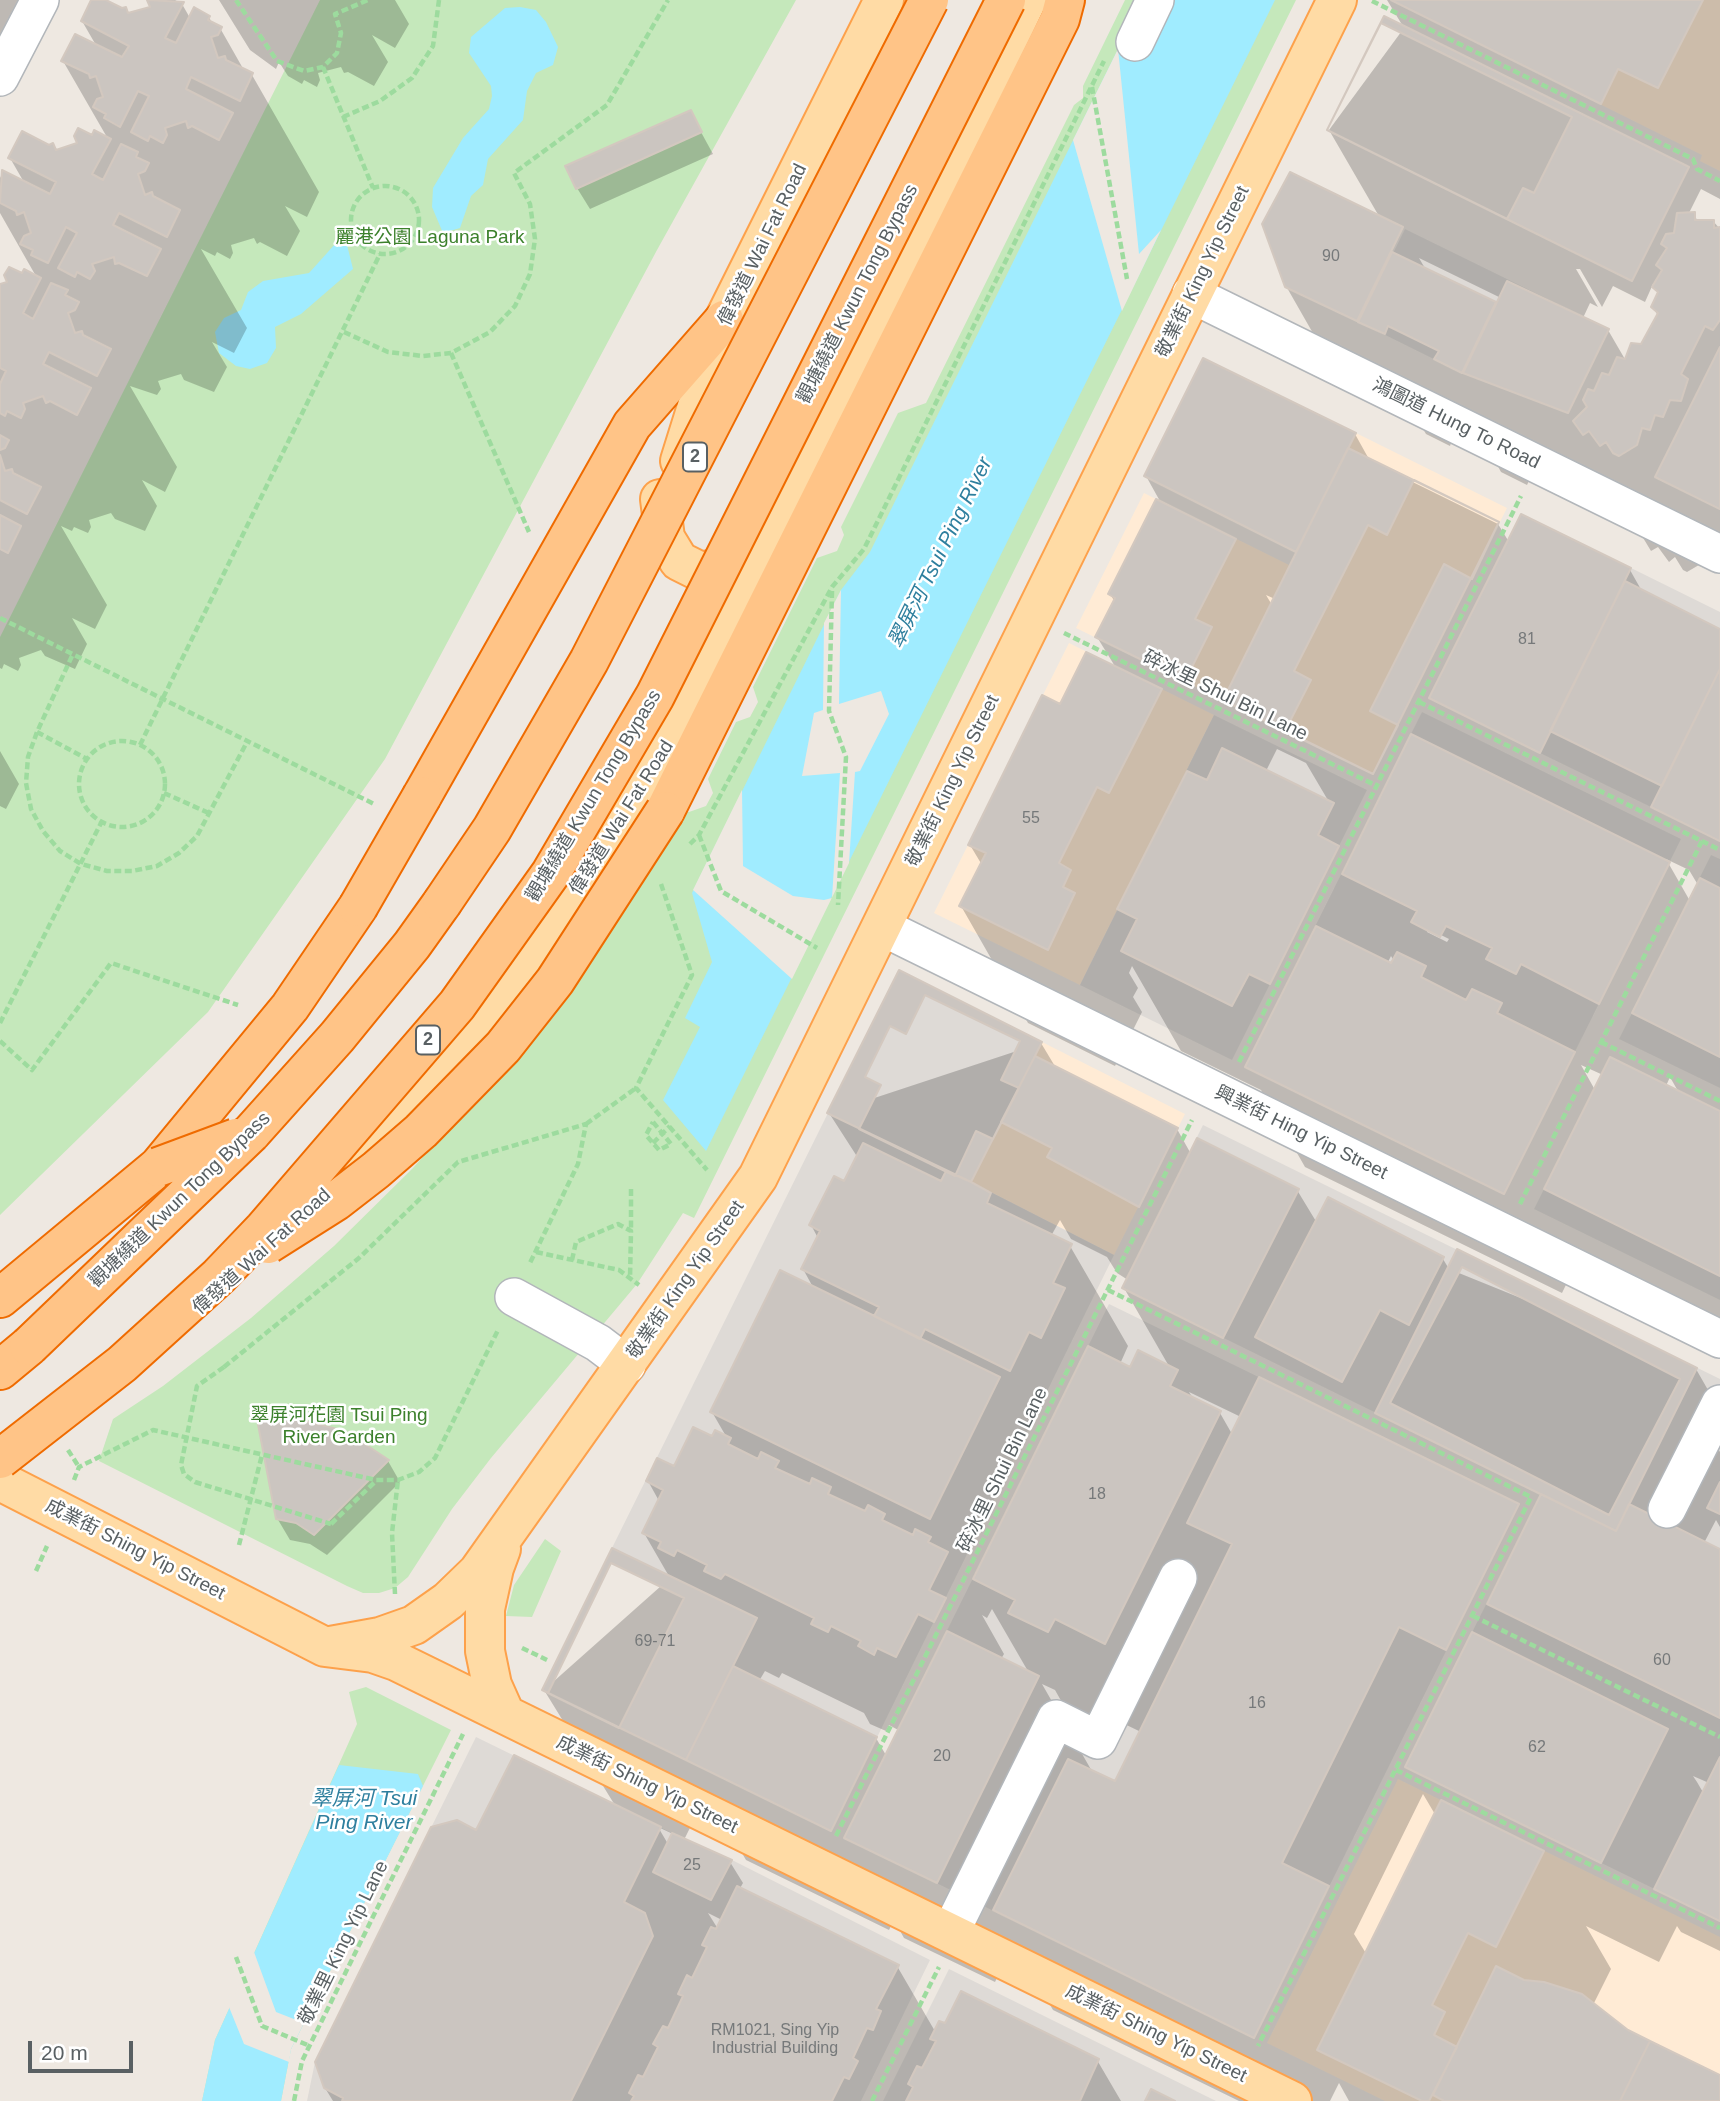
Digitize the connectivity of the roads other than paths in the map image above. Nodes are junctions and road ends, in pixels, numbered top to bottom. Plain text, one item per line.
1 (40, 0) edge
2 (884, 0) edge
3 (929, 0) edge
4 (1006, 0) edge
5 (1027, 0) edge
6 (1156, 0) edge
7 (1337, 0) edge
8 (1062, 9) edge
9 (1122, 45) road end
10 (0, 77) edge
11 (1191, 294) junction
12 (724, 320) junction
13 (660, 499) junction
14 (766, 545) junction
15 (1720, 554) edge
16 (882, 927) junction
17 (251, 1133) junction
18 (158, 1167) junction
19 (219, 1276) junction
20 (514, 1297) road end
21 (0, 1298) edge
22 (1720, 1339) edge
23 (0, 1351) edge
24 (627, 1365) junction
25 (0, 1370) edge
26 (1720, 1404) edge
27 (0, 1459) edge
28 (0, 1479) edge
29 (1667, 1509) dead end
30 (510, 1528) junction
31 (1178, 1578) dead end
32 (325, 1647) junction
33 (505, 1714) junction
34 (947, 1947) junction
35 (1292, 2101) edge

1 - 10 street
2 - 12 main road, 偉發道 Wai Fat Road
3 - 17 highway, 觀塘繞道 Kwun Tong Bypass / 2, bridge
4 - 19 highway, 觀塘繞道 Kwun Tong Bypass / 2, bridge
5 - 14 main road, 偉發道 Wai Fat Road
6 - 9 street
7 - 11 main road, 敬業街 King Yip Street
8 - 19 highway, bridge
11 - 15 street, 鴻圖道 Hung To Road
11 - 16 main road, 敬業街 King Yip Street
12 - 13 main road, 偉發道 Wai Fat Road
12 - 18 highway, bridge
13 - 14 main road
13 - 23 main road, 偉發道 Wai Fat Road
14 - 28 main road, 偉發道 Wai Fat Road
16 - 22 street, 興業街 Hing Yip Street
16 - 24 main road, 敬業街 King Yip Street
17 - 18 highway, bridge
17 - 25 highway, 觀塘繞道 Kwun Tong Bypass / 2, bridge
18 - 21 highway
19 - 27 highway, 觀塘繞道 Kwun Tong Bypass / 2, bridge
20 - 24 street
24 - 30 main road, 敬業街 King Yip Street
26 - 29 street
28 - 32 main road, 成業街 Shing Yip Street
30 - 32 main road, 敬業街 King Yip Street
30 - 33 main road, 敬業街 King Yip Street
31 - 34 street
32 - 33 main road, 成業街 Shing Yip Street
33 - 34 main road, 成業街 Shing Yip Street
34 - 35 main road, 成業街 Shing Yip Street

